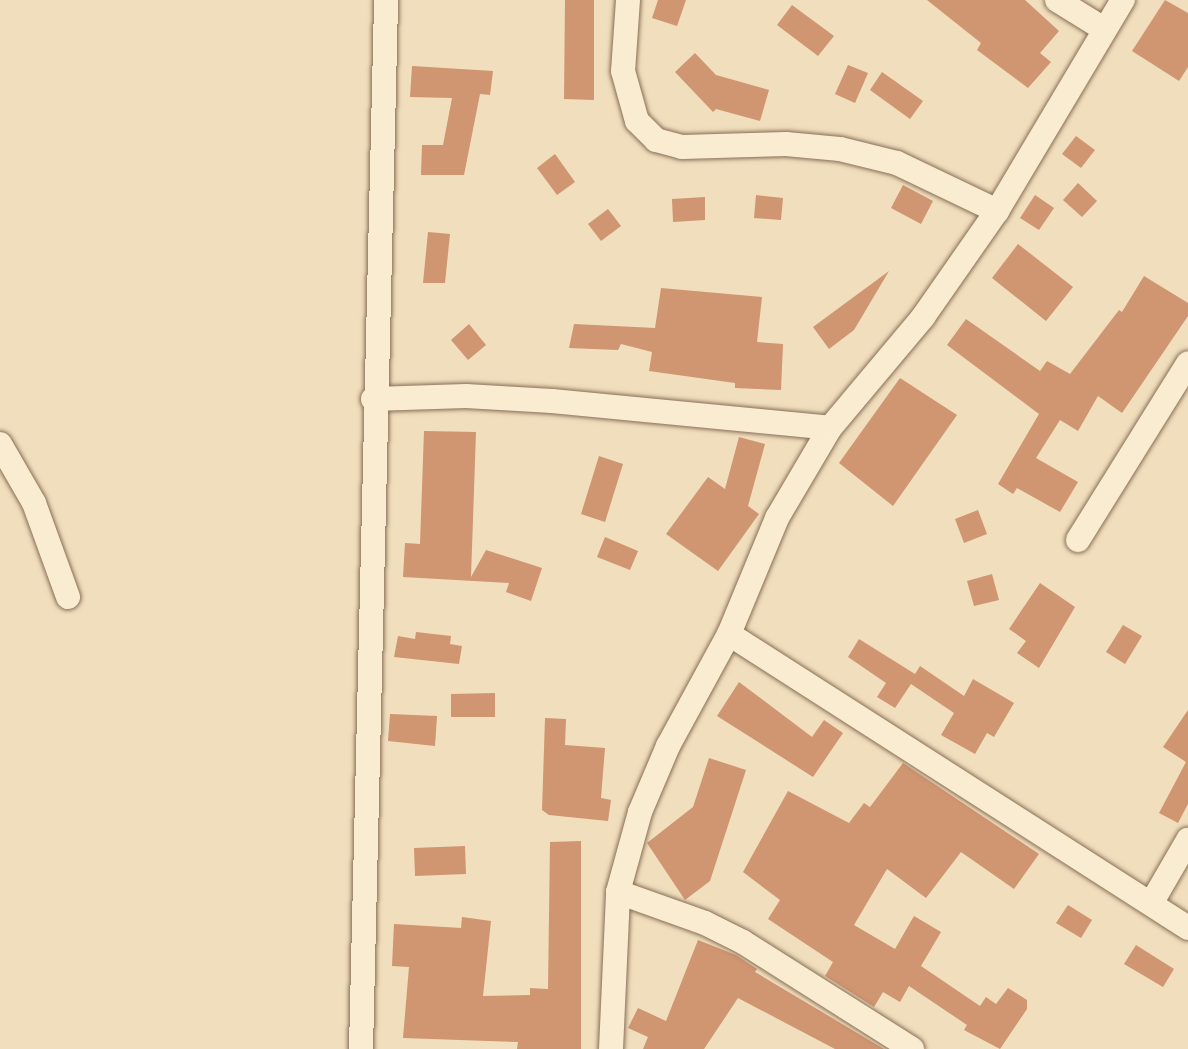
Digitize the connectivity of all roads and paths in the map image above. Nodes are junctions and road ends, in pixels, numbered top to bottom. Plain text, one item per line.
1 (386, 0) edge
2 (628, 0) edge
3 (1058, 0) edge
4 (1122, 0) edge
5 (1104, 29) junction
6 (997, 211) junction
7 (1188, 363) edge
8 (373, 399) junction
9 (830, 428) junction
10 (0, 443) edge
11 (1078, 540) dead end
12 (68, 597) dead end
13 (729, 634) junction
14 (1188, 840) edge
15 (618, 892) junction
16 (1152, 902) junction
17 (1188, 928) edge
18 (360, 1049) edge
19 (611, 1049) edge
20 (912, 1049) edge

1 - 8 street
2 - 6 street
3 - 5 street
4 - 5 street
5 - 6 street
6 - 9 street
7 - 11 street
8 - 9 street
8 - 18 street
9 - 13 street
10 - 12 street
13 - 15 street
13 - 16 street
14 - 16 street
15 - 19 street
15 - 20 street
16 - 17 street

